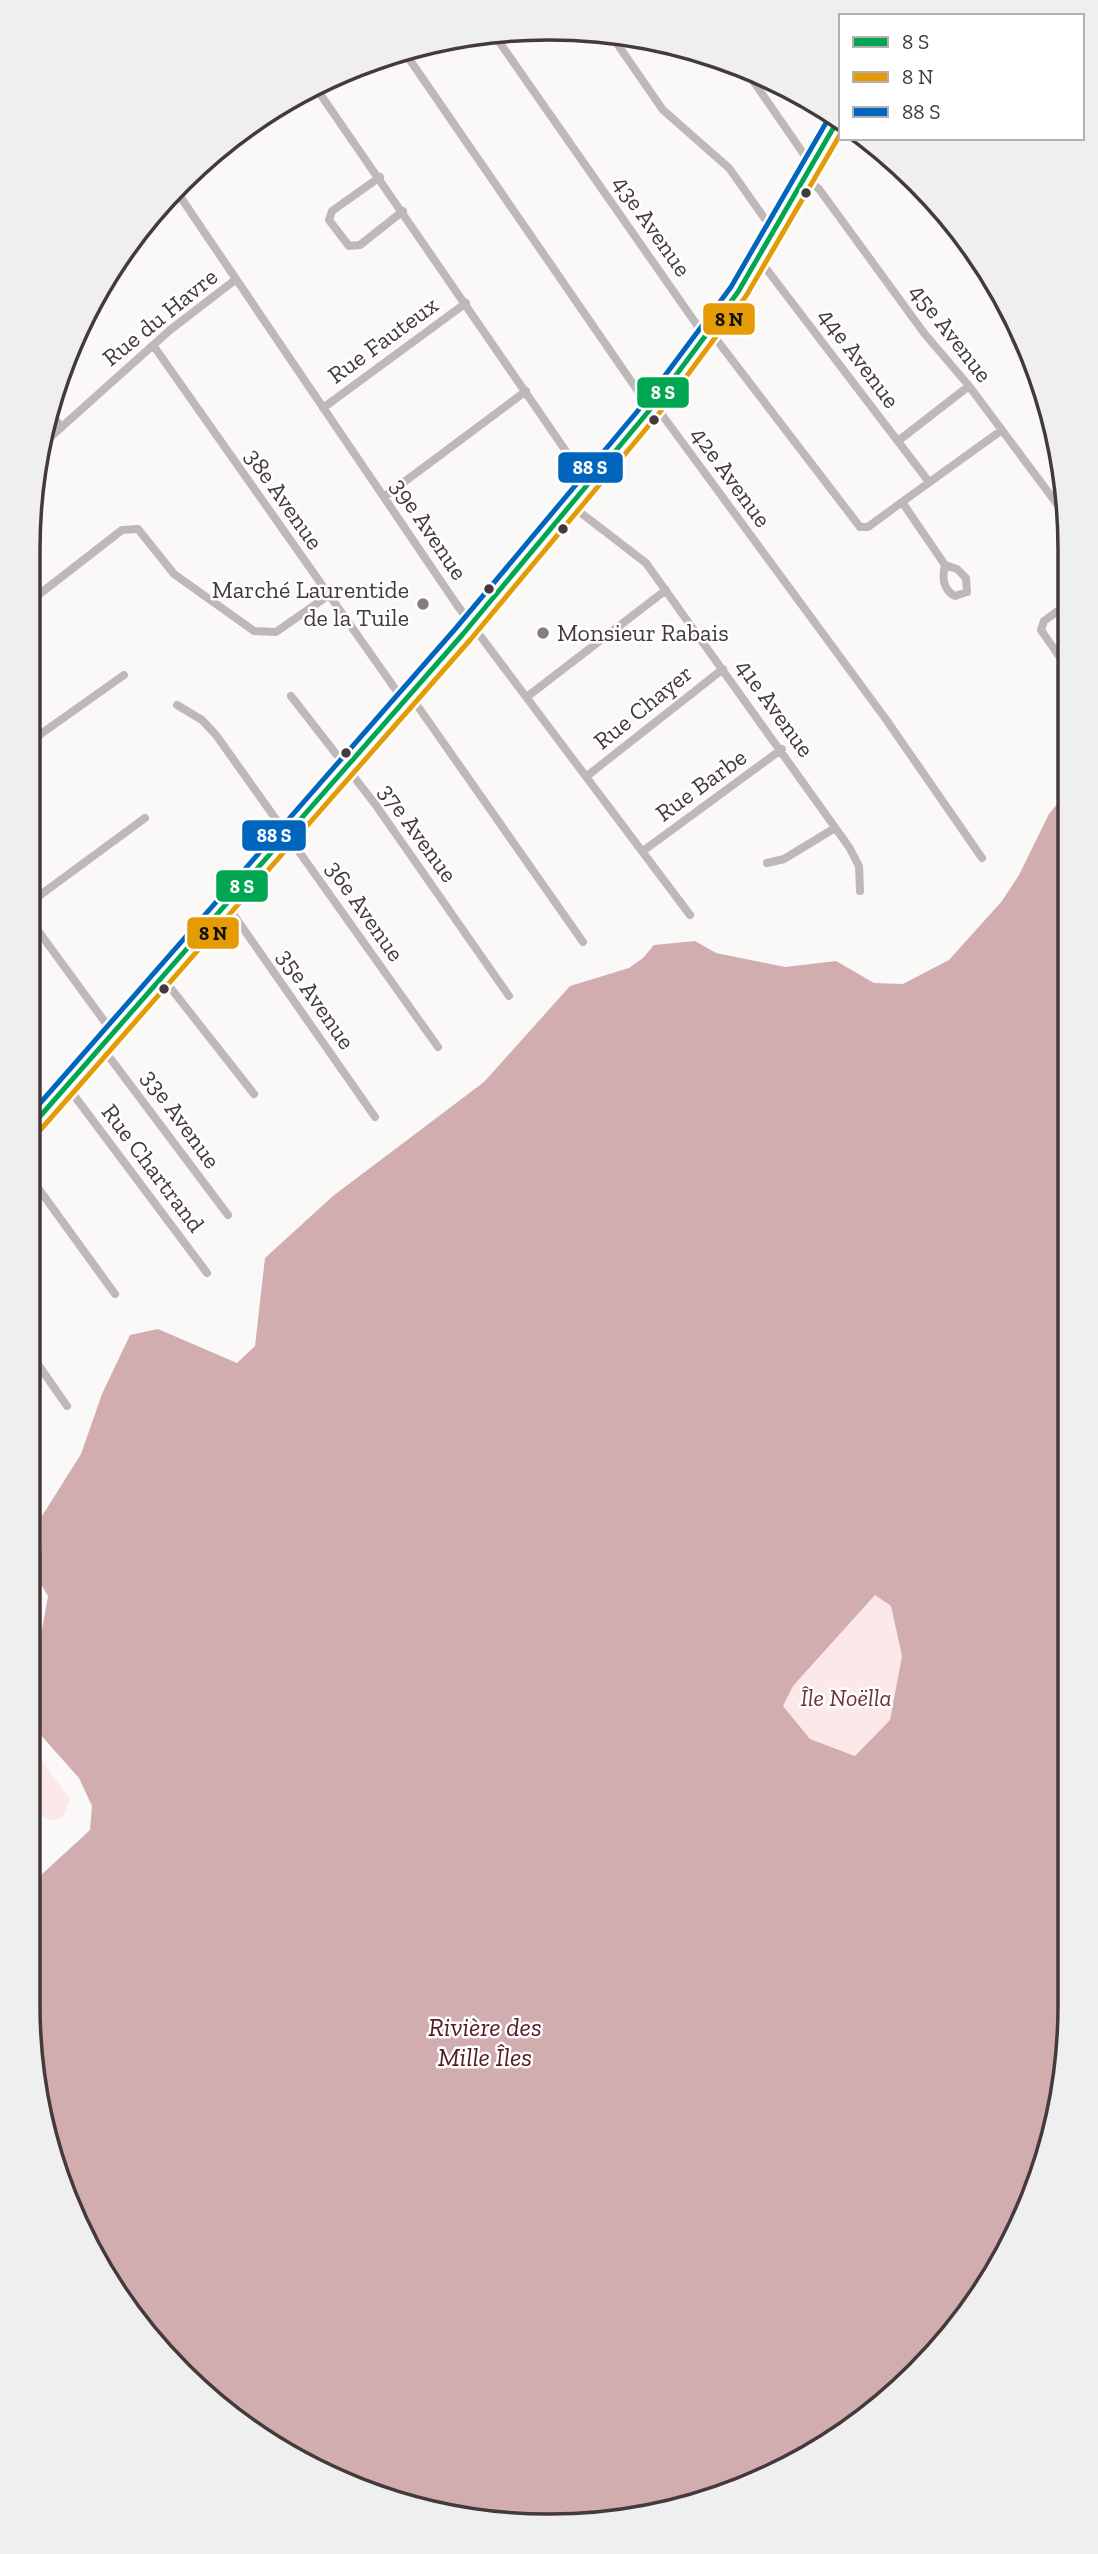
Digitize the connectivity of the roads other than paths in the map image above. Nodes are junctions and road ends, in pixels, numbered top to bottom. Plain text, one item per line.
1 (500, 43) edge
2 (618, 46) edge
3 (410, 60) edge
4 (756, 84) edge
5 (321, 95) edge
6 (834, 127) edge
7 (813, 162) junction
8 (380, 177) junction
9 (805, 177) junction
10 (181, 198) edge
11 (403, 211) junction
12 (776, 227) junction
13 (758, 258) junction
14 (236, 280) junction
15 (466, 303) junction
16 (708, 334) junction
17 (153, 345) junction
18 (969, 386) junction
19 (526, 391) junction
20 (653, 406) junction
21 (323, 408) junction
22 (57, 421) edge
23 (61, 428) junction
24 (1002, 430) junction
25 (54, 434) edge
26 (898, 441) junction
27 (592, 482) junction
28 (929, 482) junction
29 (384, 497) junction
30 (902, 502) junction
31 (1055, 502) edge
32 (572, 506) junction
33 (945, 565) dead end
34 (666, 590) junction
35 (40, 594) edge
36 (329, 595) junction
37 (1058, 611) edge
38 (471, 624) junction
39 (1058, 654) edge
40 (723, 668) junction
41 (124, 675) dead end
42 (292, 696) dead end
43 (528, 696) junction
44 (407, 699) junction
45 (177, 705) dead end
46 (40, 734) edge
47 (782, 749) junction
48 (346, 769) junction
49 (587, 776) junction
50 (145, 818) dead end
51 (835, 828) junction
52 (287, 836) junction
53 (643, 851) junction
54 (982, 858) dead end
55 (767, 863) dead end
56 (860, 891) dead end
57 (40, 895) edge
58 (226, 904) junction
59 (690, 915) dead end
60 (40, 933) edge
61 (583, 942) dead end
62 (162, 977) junction
63 (509, 996) dead end
64 (113, 1033) junction
65 (102, 1046) junction
66 (438, 1047) dead end
67 (67, 1086) junction
68 (254, 1094) dead end
69 (40, 1116) edge
70 (375, 1117) dead end
71 (40, 1191) edge
72 (228, 1215) dead end
73 (207, 1273) dead end
74 (115, 1294) dead end
75 (40, 1367) edge
76 (67, 1406) dead end

1 - 16 street, 43e Avenue
2 - 12 street
3 - 20 street, 42e Avenue
4 - 7 street
5 - 8 street
6 - 7 main road
7 - 9 main road
8 - 11 street
8 - 11 street
9 - 12 main road
9 - 18 street, 45e Avenue
10 - 14 street, 39e Avenue
11 - 15 street
12 - 13 main road
13 - 16 main road
13 - 26 street, 44e Avenue
14 - 17 street, Rue du Havre
14 - 21 street, 39e Avenue
15 - 19 street
15 - 21 street, Rue Fauteux
16 - 20 main road
16 - 30 street, 43e Avenue
17 - 23 street, Rue du Havre
17 - 36 street, 38e Avenue
18 - 24 street, 45e Avenue
18 - 26 street
19 - 27 street
19 - 29 street
20 - 27 main road
20 - 54 street, 42e Avenue
21 - 29 street, 39e Avenue
22 - 23 street
23 - 25 street, Rue du Havre
24 - 28 street
24 - 31 street, 45e Avenue
26 - 28 street, 44e Avenue
27 - 32 main road
28 - 30 street
29 - 38 street, 39e Avenue
30 - 33 street
32 - 34 street, 41e Avenue
32 - 38 main road
34 - 40 street, 41e Avenue
34 - 43 street
35 - 36 street
36 - 44 street, 38e Avenue
37 - 39 street
38 - 43 street, 39e Avenue
38 - 44 main road
40 - 47 street, 41e Avenue
40 - 49 street, Rue Chayer
41 - 46 street
42 - 48 street, 37e Avenue
43 - 49 street, 39e Avenue
44 - 48 main road
44 - 61 street, 38e Avenue
45 - 52 street, 36e Avenue
47 - 51 street, 41e Avenue
47 - 53 street, Rue Barbe
48 - 52 main road
48 - 63 street, 37e Avenue
49 - 53 street, 39e Avenue
50 - 57 street
51 - 55 street
51 - 56 street, 41e Avenue
52 - 58 main road
52 - 66 street, 36e Avenue
53 - 59 street, 39e Avenue
58 - 62 main road
58 - 70 street, 35e Avenue
60 - 64 street
62 - 64 main road
62 - 68 street
64 - 65 main road
65 - 67 main road
65 - 72 street, 33e Avenue
67 - 69 main road
67 - 73 street, Rue Chartrand
71 - 74 street
75 - 76 street

